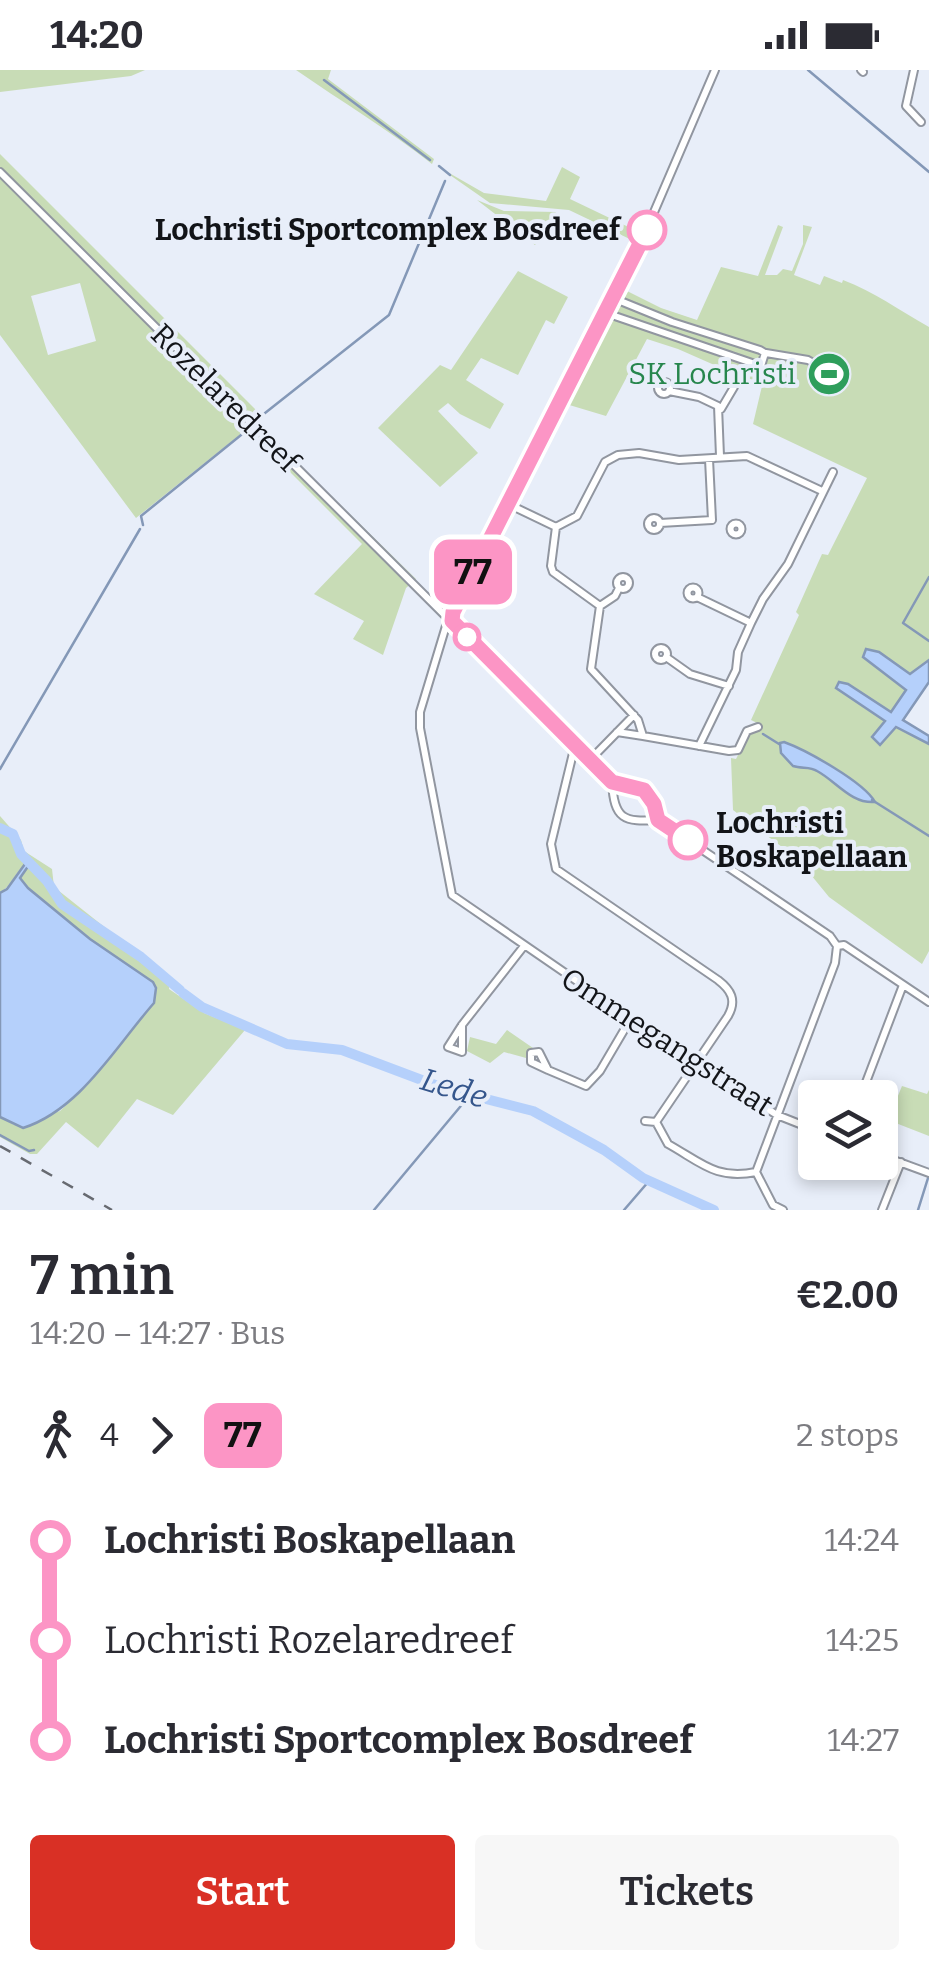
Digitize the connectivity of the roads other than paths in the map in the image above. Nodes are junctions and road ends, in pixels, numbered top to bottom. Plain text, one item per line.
1 (715, 70) edge
2 (914, 70) edge
3 (921, 122) dead end
4 (0, 172) edge
5 (613, 298) junction
6 (606, 313) junction
7 (765, 353) junction
8 (843, 364) dead end
9 (734, 387) dead end
10 (669, 391) dead end
11 (720, 410) junction
12 (720, 456) junction
13 (709, 459) junction
14 (832, 472) dead end
15 (808, 485) junction
16 (822, 491) junction
17 (508, 504) junction
18 (814, 508) junction
19 (712, 520) junction
20 (660, 522) dead end
21 (556, 527) junction
22 (729, 527) dead end
23 (620, 588) dead end
24 (697, 597) dead end
25 (600, 606) junction
26 (452, 621) junction
27 (751, 622) junction
28 (666, 657) dead end
29 (728, 686) junction
30 (634, 715) junction
31 (758, 727) dead end
32 (617, 732) junction
33 (642, 736) junction
34 (575, 745) junction
35 (699, 746) junction
36 (590, 760) junction
37 (612, 782) junction
38 (658, 820) junction
39 (524, 946) junction
40 (836, 946) junction
41 (903, 985) junction
42 (929, 1002) edge
43 (630, 1020) junction
44 (462, 1024) dead end
45 (696, 1063) junction
46 (548, 1070) dead end
47 (867, 1080) edge
48 (778, 1115) junction
49 (645, 1122) dead end
50 (656, 1122) junction
51 (798, 1123) edge
52 (898, 1161) edge
53 (901, 1162) junction
54 (756, 1172) junction
55 (929, 1173) edge
56 (783, 1210) edge
57 (882, 1210) edge

1 - 5 street, Ommegangstraat
2 - 3 street
4 - 26 street, Rozelaredreef
5 - 6 street, Ommegangstraat
5 - 7 street
6 - 7 street
6 - 17 street, Ommegangstraat
7 - 8 street
9 - 11 street
10 - 11 street
11 - 12 street
12 - 13 street
12 - 15 street
13 - 19 street
13 - 21 street
14 - 16 street
15 - 16 street
15 - 18 street
16 - 18 street
17 - 21 street
17 - 26 street, Ommegangstraat
18 - 27 street
19 - 20 street
19 - 22 street
21 - 25 street
23 - 25 street
24 - 27 street
25 - 30 street
26 - 34 street, Rozelaredreef
26 - 39 street, Ommegangstraat
27 - 29 street
28 - 29 street
29 - 35 street
30 - 32 street
30 - 33 street
31 - 35 street
32 - 33 street
32 - 36 street
33 - 35 street
34 - 36 street, Rozelaredreef
34 - 45 street
36 - 37 street, Rozelaredreef
37 - 38 street
37 - 38 street
38 - 40 street
39 - 43 street, Ommegangstraat
39 - 44 street
40 - 41 street
40 - 48 street
41 - 42 street
41 - 47 street
43 - 45 street, Ommegangstraat
43 - 46 street
45 - 48 street, Ommegangstraat
45 - 50 street
48 - 51 street, Ommegangstraat
48 - 54 street
49 - 50 street
50 - 54 street
52 - 53 street
53 - 55 street
53 - 57 street
54 - 56 street

